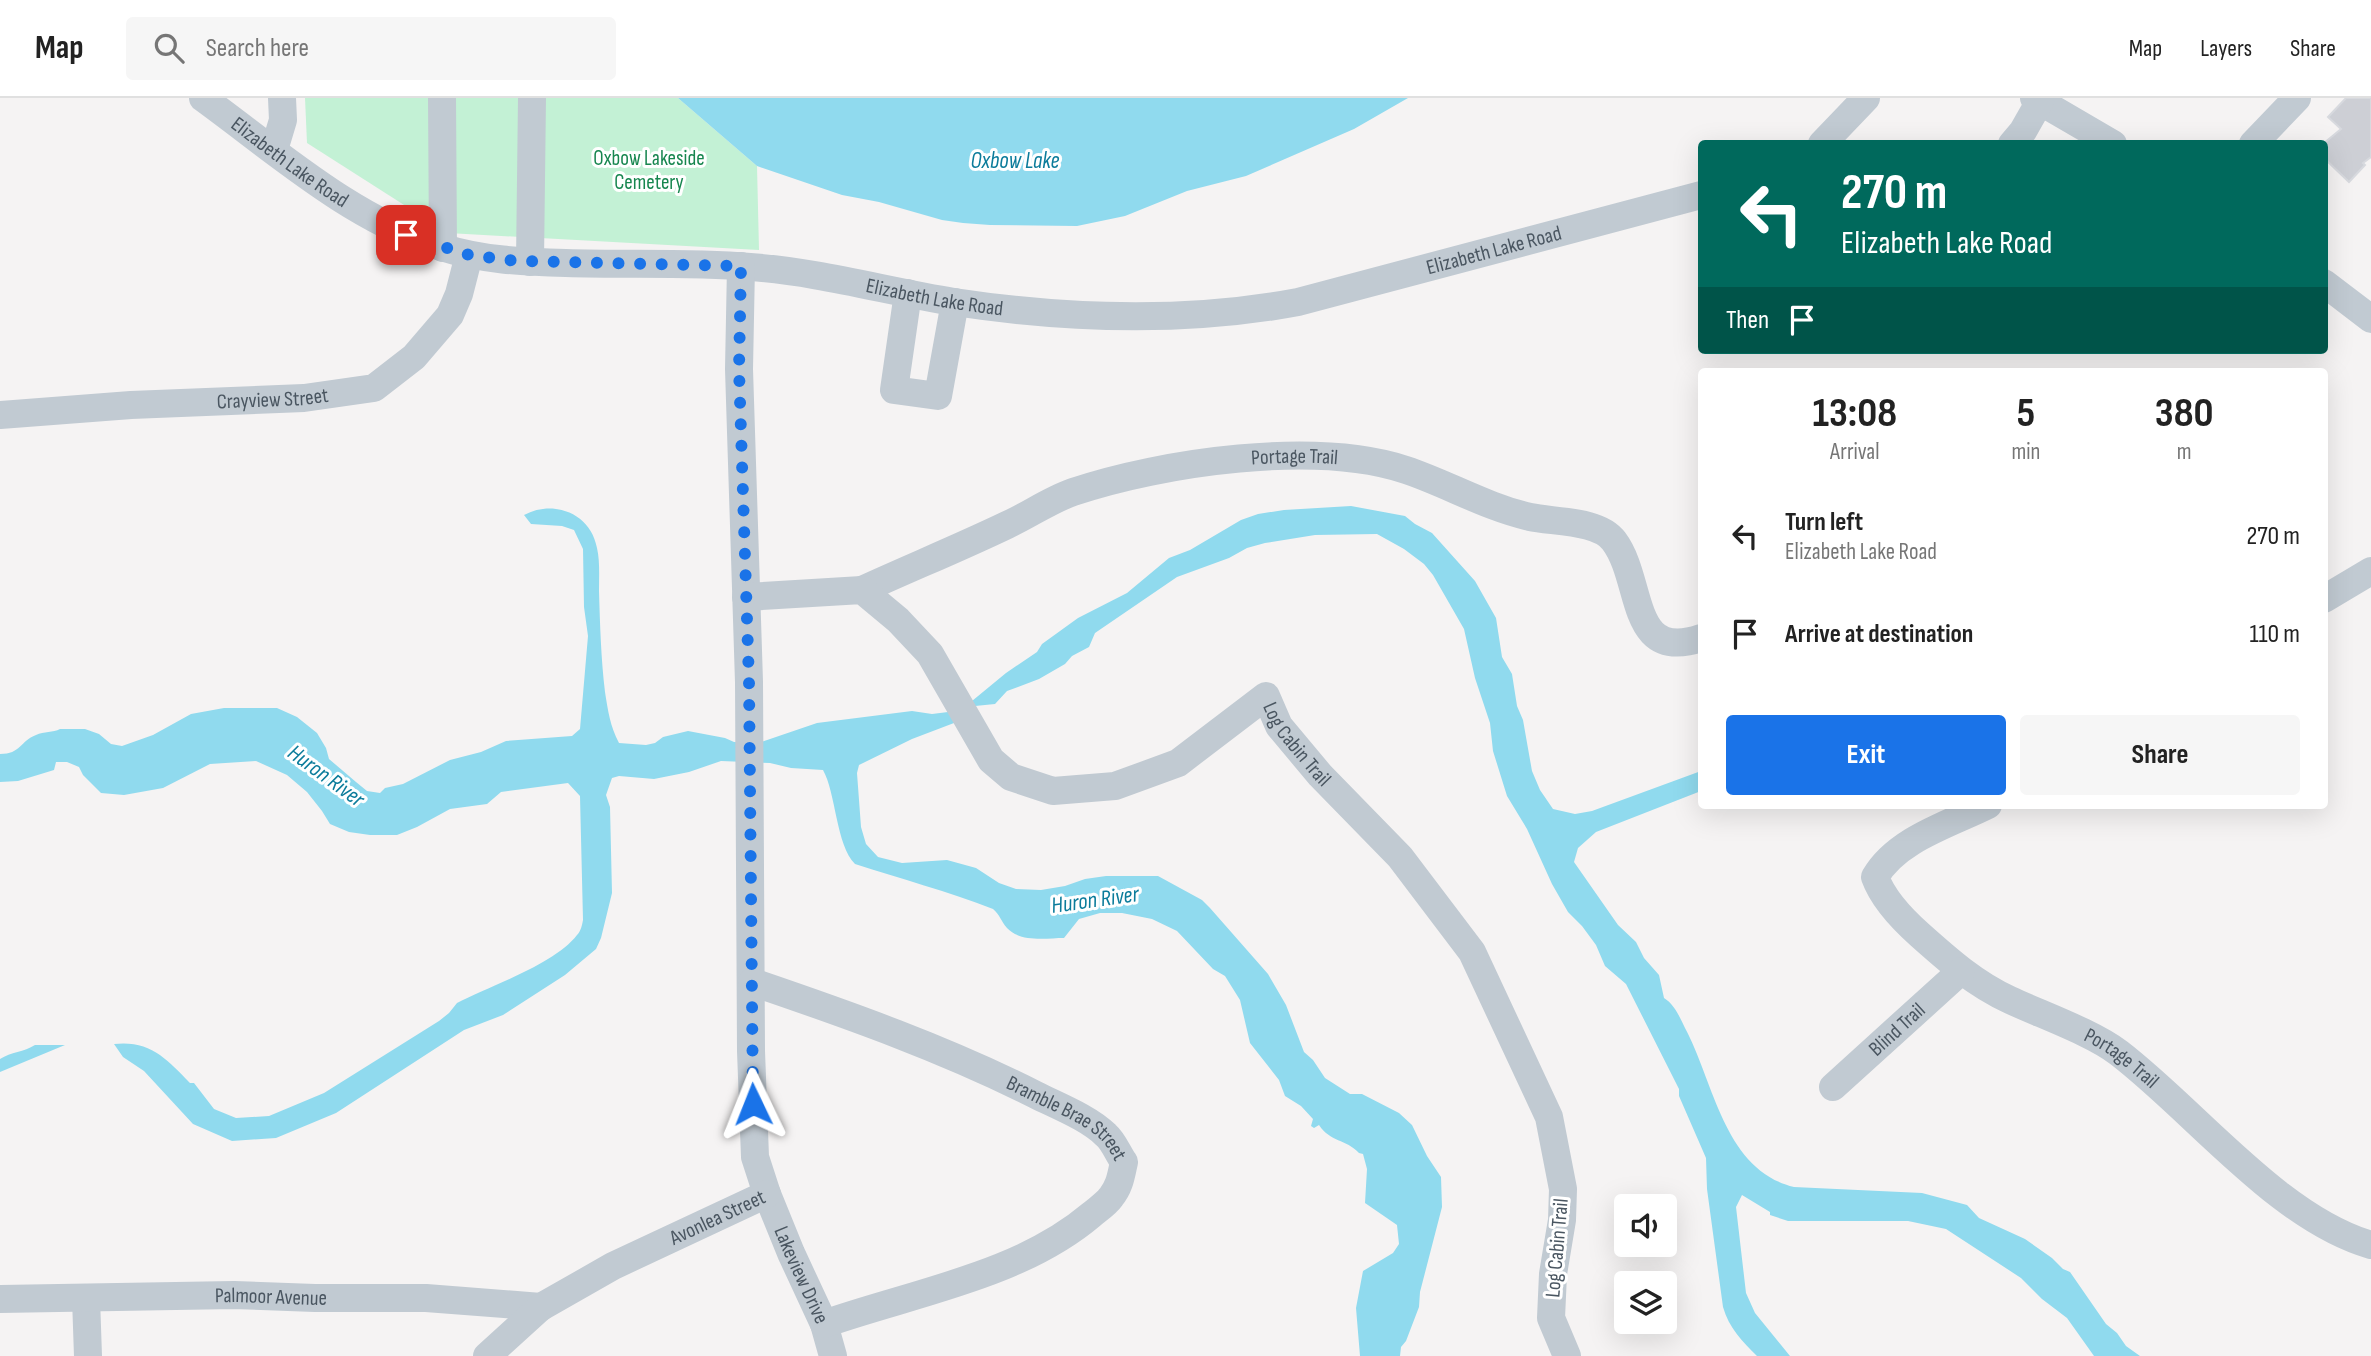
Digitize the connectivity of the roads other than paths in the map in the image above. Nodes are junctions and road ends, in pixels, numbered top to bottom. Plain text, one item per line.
1 (203, 98) edge
2 (282, 98) edge
3 (442, 98) edge
4 (532, 98) edge
5 (1866, 98) edge
6 (2297, 98) edge
7 (2037, 100) edge
8 (1826, 140) edge
9 (2015, 140) edge
10 (2106, 140) edge
11 (2257, 140) edge
12 (274, 150) junction
13 (1698, 196) edge
14 (456, 251) junction
15 (530, 262) junction
16 (741, 266) junction
17 (2328, 286) edge
18 (908, 293) junction
19 (955, 302) junction
20 (2371, 320) edge
21 (0, 415) edge
22 (2371, 571) edge
23 (862, 590) junction
24 (746, 597) junction
25 (2328, 597) edge
26 (1698, 639) edge
27 (1979, 809) edge
28 (1961, 971) junction
29 (752, 982) junction
30 (1833, 1087) dead end
31 (767, 1194) junction
32 (2371, 1244) edge
33 (86, 1298) junction
34 (0, 1299) edge
35 (541, 1307) junction
36 (824, 1324) junction
37 (88, 1356) edge
38 (487, 1356) edge
39 (833, 1356) edge
40 (1567, 1356) edge

1 - 12 street, Elizabeth Lake Road
2 - 12 street
3 - 14 street, Crayview Street
4 - 15 street
5 - 8 street
6 - 11 street
7 - 9 street
7 - 10 street
12 - 14 street, Elizabeth Lake Road
13 - 19 street, Elizabeth Lake Road
14 - 15 street, Elizabeth Lake Road
14 - 21 street, Crayview Street
15 - 16 street, Elizabeth Lake Road
16 - 18 street, Elizabeth Lake Road
16 - 24 street, Avonlea Street
17 - 20 street
18 - 19 street, Elizabeth Lake Road
18 - 19 street
22 - 25 street
23 - 24 street
23 - 26 street, Portage Trail
23 - 40 street, Log Cabin Trail
24 - 29 street, Avonlea Street
27 - 28 street, Portage Trail
28 - 30 street, Blind Trail
28 - 32 street, Portage Trail
29 - 31 street, Avonlea Street
29 - 36 street, Bramble Brae Street
31 - 35 street, Avonlea Street
31 - 36 street, Lakeview Drive
33 - 34 street, Palmoor Avenue
33 - 35 street, Palmoor Avenue
33 - 37 street
35 - 38 street, Avonlea Street
36 - 39 street, Lakeview Drive

